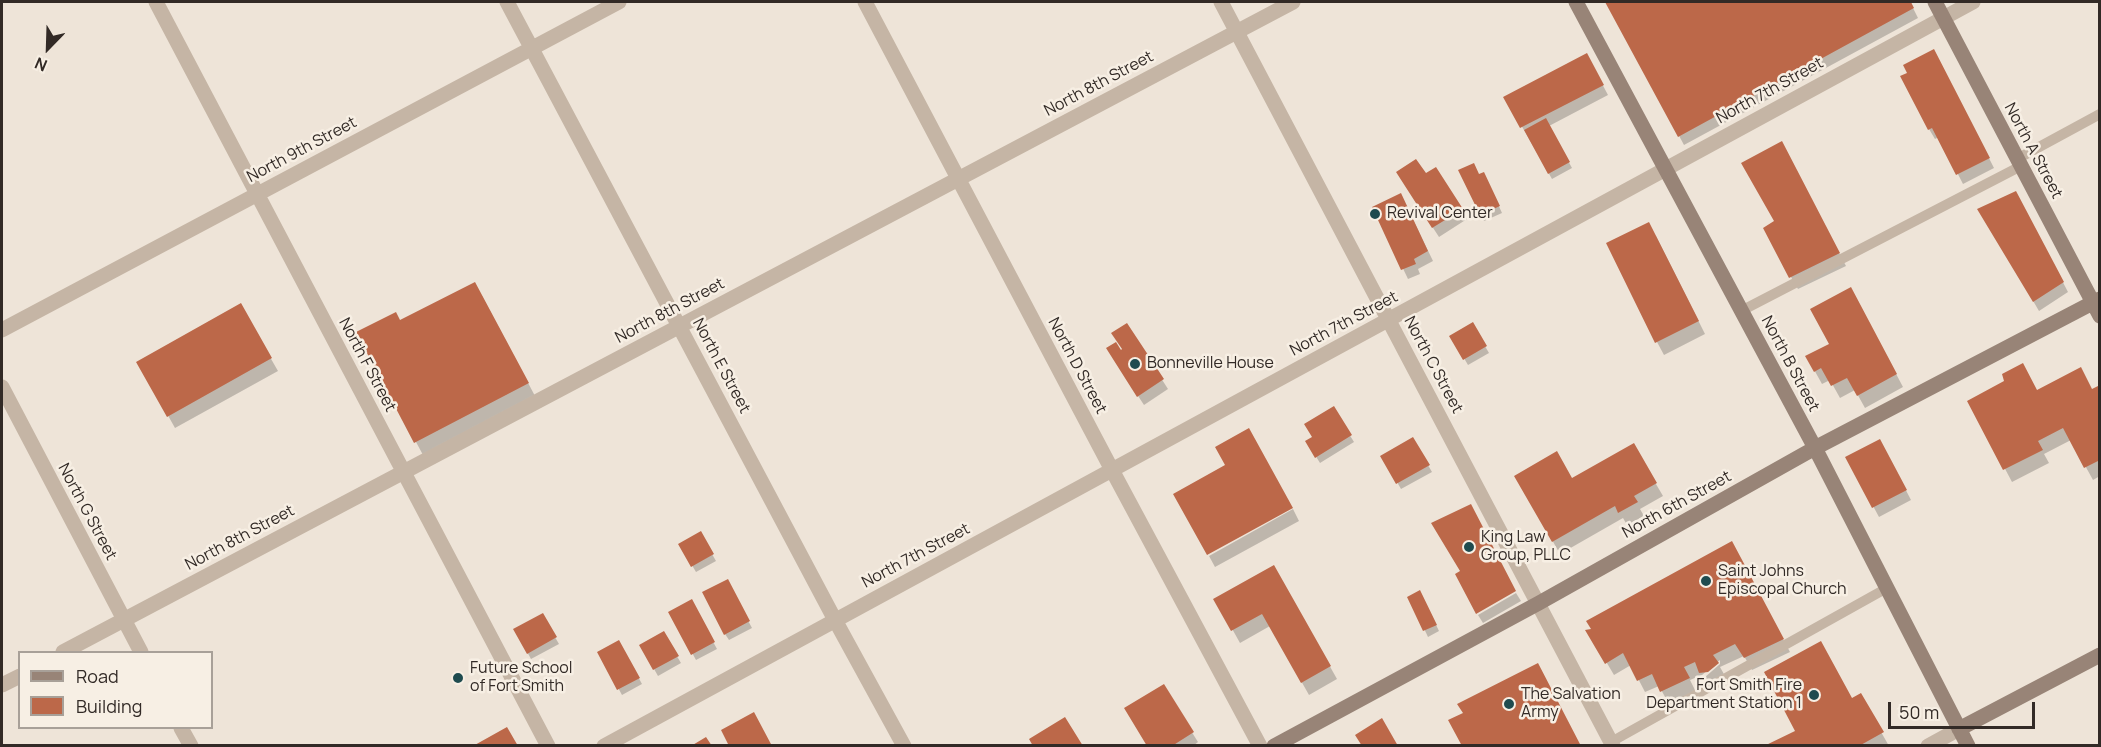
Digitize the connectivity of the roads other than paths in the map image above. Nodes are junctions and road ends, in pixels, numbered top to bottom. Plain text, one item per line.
1 (156, 2) edge
2 (507, 2) edge
3 (619, 2) edge
4 (865, 2) edge
5 (1221, 2) edge
6 (1293, 2) edge
7 (1576, 2) edge
8 (1935, 2) edge
9 (1973, 2) edge
10 (1943, 17) junction
11 (1237, 31) junction
12 (532, 48) junction
13 (2100, 114) edge
14 (2019, 163) junction
15 (1665, 169) junction
16 (958, 178) junction
17 (256, 195) junction
18 (2097, 306) edge
19 (1741, 311) junction
20 (1389, 320) junction
21 (679, 326) junction
22 (2, 330) edge
23 (2, 387) edge
24 (1815, 448) junction
25 (1112, 470) junction
26 (403, 472) junction
27 (1887, 588) junction
28 (1539, 603) junction
29 (835, 620) junction
30 (124, 621) junction
31 (65, 651) edge
32 (140, 651) edge
33 (2100, 655) edge
34 (18, 677) edge
35 (2, 685) edge
36 (182, 729) edge
37 (1959, 729) junction
38 (1612, 744) edge
39 (191, 746) edge
40 (548, 746) edge
41 (604, 746) edge
42 (904, 746) edge
43 (1260, 746) edge
44 (1274, 746) edge
45 (1928, 746) edge
46 (1968, 746) edge

1 - 17 street, North F Street
2 - 12 street, North E Street
3 - 12 street, North 9th Street
4 - 16 street, North D Street
5 - 11 street, North C Street
6 - 11 street, North 8th Street
7 - 15 street, North B Street
8 - 10 street, North A Street
9 - 10 street, North 7th Street
10 - 14 street, North A Street
10 - 15 street, North 7th Street
11 - 16 street, North 8th Street
11 - 20 street, North C Street
12 - 17 street, North 9th Street
12 - 21 street, North E Street
13 - 14 lane
14 - 18 street, North A Street
14 - 19 lane
15 - 19 street, North B Street
15 - 20 street, North 7th Street
16 - 21 street, North 8th Street
16 - 25 street, North D Street
17 - 22 street, North 9th Street
17 - 26 street, North F Street
18 - 24 street, North 6th Street
19 - 24 street, North B Street
20 - 25 street, North 7th Street
20 - 28 street, North C Street
21 - 26 street, North 8th Street
21 - 29 street, North E Street
23 - 30 street, North G Street
24 - 27 street, North B Street
24 - 28 street, North 6th Street
25 - 29 street, North 7th Street
25 - 43 street, North D Street
26 - 30 street, North 8th Street
26 - 40 street, North F Street
27 - 37 street, North B Street
27 - 38 lane
28 - 38 street, North C Street
28 - 44 street, North 6th Street
29 - 41 street, North 7th Street
29 - 42 street, North E Street
30 - 31 street, North 8th Street
30 - 32 street, North G Street
33 - 37 street
34 - 35 street
36 - 39 street
37 - 45 street
37 - 46 street, North B Street

